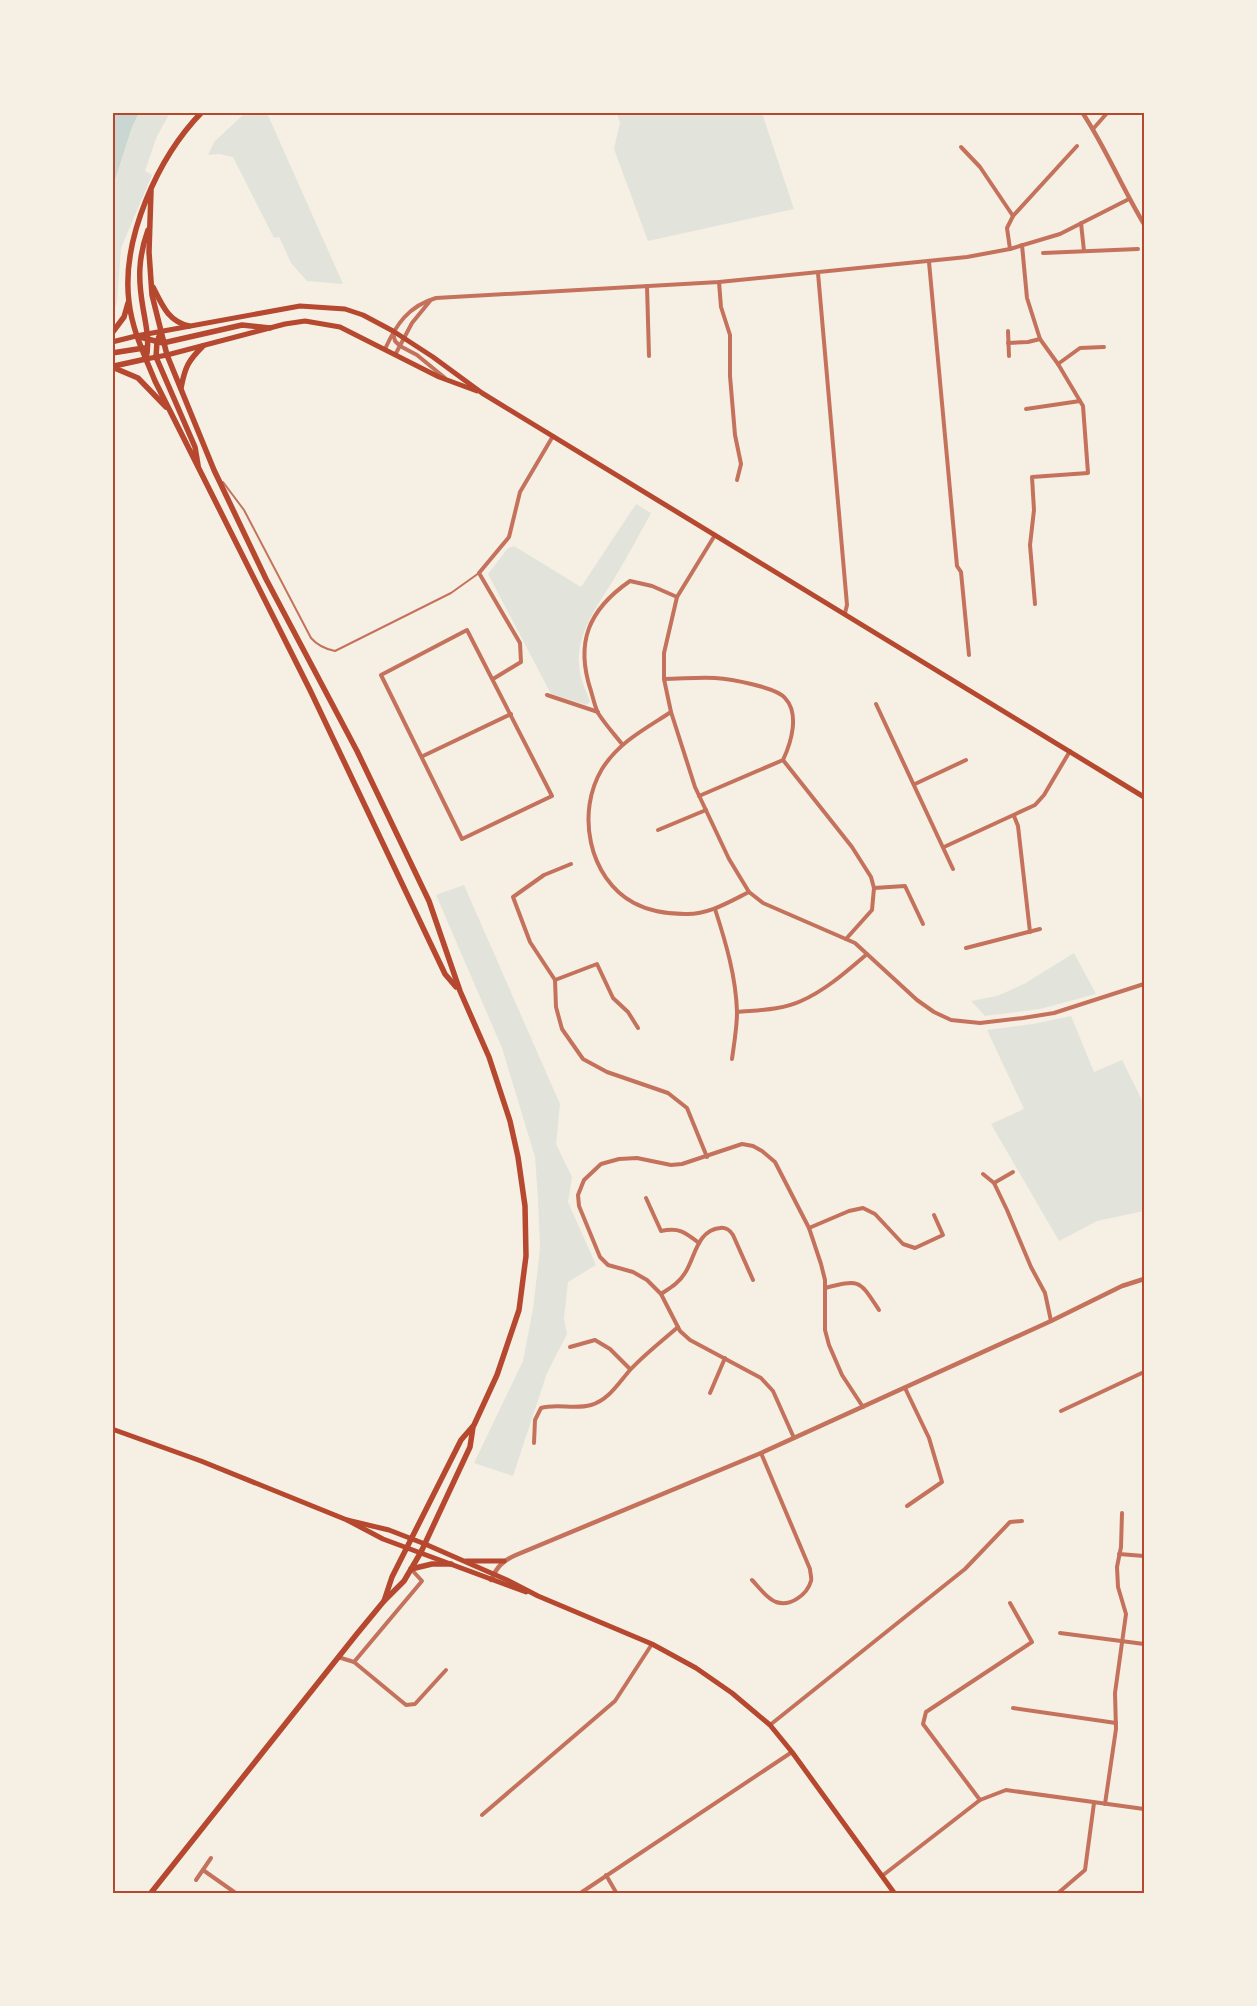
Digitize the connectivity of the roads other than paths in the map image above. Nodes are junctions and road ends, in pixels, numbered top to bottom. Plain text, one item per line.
1 (202, 112) edge
2 (1082, 112) edge
3 (1108, 112) edge
4 (1093, 129) junction
5 (1077, 146) dead end
6 (961, 147) dead end
7 (151, 191) junction
8 (1129, 198) junction
9 (1013, 216) junction
10 (1081, 223) junction
11 (151, 224) junction
12 (1144, 224) edge
13 (1022, 245) junction
14 (1138, 248) dead end
15 (1010, 249) junction
16 (1084, 251) junction
17 (1043, 253) dead end
18 (929, 262) junction
19 (818, 272) junction
20 (719, 282) junction
21 (152, 285) junction
22 (647, 286) junction
23 (431, 300) junction
24 (128, 301) junction
25 (189, 326) junction
26 (270, 328) junction
27 (161, 331) junction
28 (393, 331) junction
29 (1008, 331) dead end
30 (112, 333) edge
31 (136, 336) junction
32 (148, 337) junction
33 (404, 338) junction
34 (1040, 338) junction
35 (112, 342) edge
36 (160, 343) junction
37 (1008, 343) junction
38 (203, 346) junction
39 (400, 346) junction
40 (1104, 347) dead end
41 (141, 348) junction
42 (149, 348) junction
43 (384, 349) junction
44 (156, 350) junction
45 (112, 353) edge
46 (167, 355) junction
47 (395, 355) junction
48 (649, 356) dead end
49 (1009, 356) dead end
50 (156, 357) junction
51 (146, 359) junction
52 (1058, 364) junction
53 (112, 367) edge
54 (452, 383) junction
55 (181, 388) junction
56 (482, 393) junction
57 (1080, 401) junction
58 (1026, 409) dead end
59 (171, 412) junction
60 (553, 436) junction
61 (214, 470) junction
62 (199, 471) junction
63 (737, 480) dead end
64 (715, 535) junction
65 (479, 573) junction
66 (677, 597) junction
67 (1035, 604) dead end
68 (845, 613) junction
69 (969, 656) dead end
70 (493, 679) junction
71 (664, 679) junction
72 (546, 695) dead end
73 (876, 704) dead end
74 (598, 712) junction
75 (671, 712) junction
76 (511, 714) junction
77 (622, 744) junction
78 (1070, 751) junction
79 (423, 756) junction
80 (783, 760) junction
81 (966, 760) dead end
82 (915, 784) junction
83 (699, 796) junction
84 (1144, 797) edge
85 (706, 810) junction
86 (1014, 816) junction
87 (658, 830) dead end
88 (944, 848) junction
89 (570, 864) dead end
90 (954, 869) dead end
91 (874, 888) junction
92 (749, 892) junction
93 (715, 909) junction
94 (923, 924) dead end
95 (1040, 929) dead end
96 (1030, 932) junction
97 (846, 939) junction
98 (966, 948) dead end
99 (867, 954) junction
100 (555, 980) junction
101 (1144, 984) edge
102 (460, 991) junction
103 (737, 1012) junction
104 (638, 1028) dead end
105 (732, 1059) dead end
106 (707, 1157) junction
107 (1013, 1172) dead end
108 (983, 1174) dead end
109 (994, 1183) junction
110 (646, 1198) dead end
111 (934, 1215) dead end
112 (809, 1228) junction
113 (699, 1243) junction
114 (1144, 1279) edge
115 (753, 1280) dead end
116 (825, 1288) junction
117 (661, 1294) junction
118 (879, 1310) dead end
119 (1051, 1321) junction
120 (678, 1327) junction
121 (570, 1347) dead end
122 (726, 1358) junction
123 (630, 1369) junction
124 (1144, 1372) edge
125 (905, 1388) junction
126 (710, 1393) dead end
127 (863, 1407) junction
128 (1061, 1410) dead end
129 (474, 1425) junction
130 (112, 1429) edge
131 (794, 1438) junction
132 (534, 1443) dead end
133 (761, 1453) junction
134 (907, 1506) dead end
135 (1122, 1513) dead end
136 (347, 1520) junction
137 (1022, 1521) dead end
138 (412, 1539) junction
139 (425, 1544) junction
140 (408, 1548) junction
141 (421, 1552) junction
142 (1119, 1554) junction
143 (1144, 1556) edge
144 (460, 1560) junction
145 (504, 1561) junction
146 (450, 1564) junction
147 (411, 1569) junction
148 (493, 1577) junction
149 (752, 1580) dead end
150 (384, 1601) junction
151 (1010, 1604) dead end
152 (1060, 1633) dead end
153 (1123, 1642) junction
154 (652, 1644) junction
155 (1144, 1644) edge
156 (338, 1657) junction
157 (354, 1662) junction
158 (446, 1670) dead end
159 (1013, 1708) dead end
160 (1116, 1723) junction
161 (770, 1725) junction
162 (792, 1752) junction
163 (980, 1800) junction
164 (1094, 1803) junction
165 (1105, 1804) junction
166 (1144, 1809) edge
167 (482, 1815) dead end
168 (211, 1858) dead end
169 (203, 1870) junction
170 (606, 1875) junction
171 (882, 1876) junction
172 (196, 1880) dead end
173 (150, 1894) edge
174 (237, 1894) edge
175 (579, 1894) edge
176 (617, 1894) edge
177 (895, 1894) edge
178 (1057, 1894) edge

1 - 7 highway
2 - 4 street
3 - 4 street
4 - 8 street
5 - 9 street
6 - 9 street
7 - 11 highway
7 - 24 highway
8 - 10 street
8 - 12 street
9 - 15 street
10 - 13 street
10 - 16 street
11 - 21 highway
11 - 32 highway
13 - 15 street
13 - 34 street
14 - 16 street
15 - 18 street
16 - 17 street
18 - 19 street
18 - 69 street
19 - 20 street
19 - 68 street
20 - 22 street
20 - 63 street
21 - 25 highway
21 - 27 highway
22 - 23 street
22 - 48 street
23 - 28 street
23 - 33 street
24 - 30 highway
24 - 31 highway
25 - 27 main road
25 - 28 main road
26 - 36 highway
26 - 38 main road
26 - 43 main road
27 - 32 main road
27 - 36 highway
28 - 33 main road
28 - 39 street
28 - 43 street
29 - 37 street
31 - 32 highway
31 - 35 main road
31 - 41 highway
32 - 36 highway
32 - 42 highway
33 - 39 street
33 - 56 main road
34 - 37 street
34 - 52 street
36 - 44 highway
36 - 46 highway
37 - 49 street
38 - 46 main road
38 - 55 highway
39 - 47 street
39 - 54 street
40 - 52 street
41 - 42 highway
41 - 45 highway
41 - 51 highway
42 - 44 highway
42 - 51 highway
43 - 47 main road
44 - 46 highway
44 - 50 highway
46 - 50 main road
46 - 55 highway
47 - 54 main road
50 - 51 main road
50 - 62 highway
51 - 53 highway
51 - 59 highway
52 - 57 street
53 - 59 highway
54 - 56 main road
55 - 61 highway
56 - 60 main road
57 - 58 street
57 - 67 street
59 - 62 highway
60 - 64 main road
60 - 65 street
61 - 65 lane
61 - 102 highway
62 - 102 highway
64 - 66 street
64 - 68 main road
65 - 70 street
66 - 71 street
66 - 74 street
68 - 78 main road
70 - 76 street
70 - 79 street
71 - 75 street
71 - 80 street
72 - 74 street
73 - 82 street
74 - 77 street
75 - 77 street
75 - 83 street
76 - 79 street
76 - 79 street
77 - 93 street
78 - 84 main road
78 - 86 street
80 - 83 street
80 - 91 street
81 - 82 street
82 - 88 street
83 - 85 street
85 - 87 street
85 - 92 street
86 - 88 street
86 - 96 street
88 - 90 street
89 - 100 street
91 - 94 street
91 - 97 street
92 - 93 street
92 - 97 street
93 - 103 street
95 - 96 street
96 - 98 street
97 - 99 street
99 - 101 street
99 - 103 street
100 - 104 street
100 - 106 street
102 - 129 highway
103 - 105 street
106 - 112 street
106 - 117 street
107 - 109 street
108 - 109 street
109 - 119 street
110 - 113 street
111 - 112 street
112 - 116 street
113 - 115 street
113 - 117 street
114 - 119 street
116 - 118 street
116 - 127 street
117 - 120 street
119 - 125 street
120 - 122 street
120 - 123 street
121 - 123 street
122 - 126 street
122 - 131 street
123 - 132 street
124 - 128 street
125 - 127 street
125 - 134 street
127 - 131 street
129 - 138 highway
129 - 139 highway
130 - 136 main road
131 - 133 street
133 - 145 street
133 - 149 street
135 - 142 street
136 - 138 main road
136 - 140 main road
137 - 161 street
138 - 139 main road
138 - 140 highway
139 - 141 highway
139 - 144 main road
140 - 141 main road
140 - 150 highway
141 - 146 main road
141 - 147 highway
142 - 143 street
142 - 153 street
144 - 145 main road
144 - 148 main road
145 - 148 street
146 - 147 highway
146 - 148 main road
147 - 150 highway
147 - 157 street
148 - 154 main road
150 - 156 highway
151 - 163 street
152 - 153 street
153 - 155 street
153 - 160 street
154 - 161 main road
154 - 167 street
156 - 157 street
156 - 173 highway
157 - 158 street
159 - 160 street
160 - 165 street
161 - 162 main road
162 - 170 street
162 - 171 main road
163 - 164 street
163 - 171 street
164 - 165 street
164 - 178 street
165 - 166 street
168 - 169 street
169 - 172 street
169 - 174 street
170 - 175 street
170 - 176 street
171 - 177 main road

